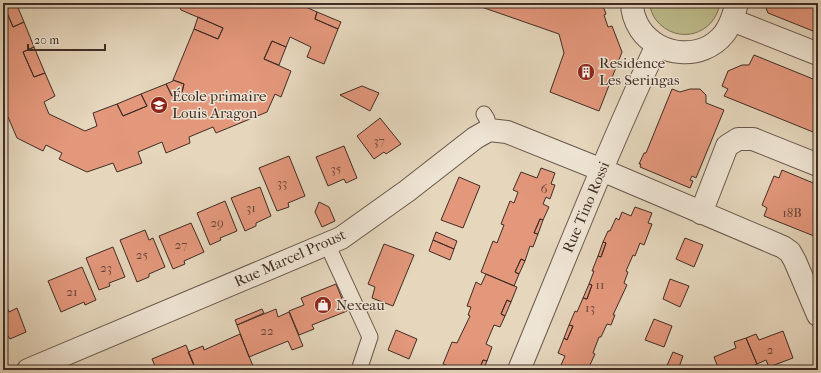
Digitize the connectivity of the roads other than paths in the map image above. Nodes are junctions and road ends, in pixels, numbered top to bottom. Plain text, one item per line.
1 (632, 3) edge
2 (735, 12) edge
3 (657, 45) junction
4 (818, 54) edge
5 (818, 165) edge
6 (602, 170) junction
7 (701, 213) junction
8 (326, 244) junction
9 (818, 315) edge
10 (28, 370) edge
11 (359, 370) edge
12 (520, 370) edge

1 - 3 street
2 - 3 street
2 - 4 street
3 - 6 street, Rue Tino Rossi
5 - 7 street
6 - 7 street, Rue Marcel Proust
6 - 8 street, Rue Marcel Proust
6 - 12 street, Rue Tino Rossi
7 - 9 street, Rue Marcel Proust
8 - 10 street, Rue Marcel Proust
8 - 11 lane

